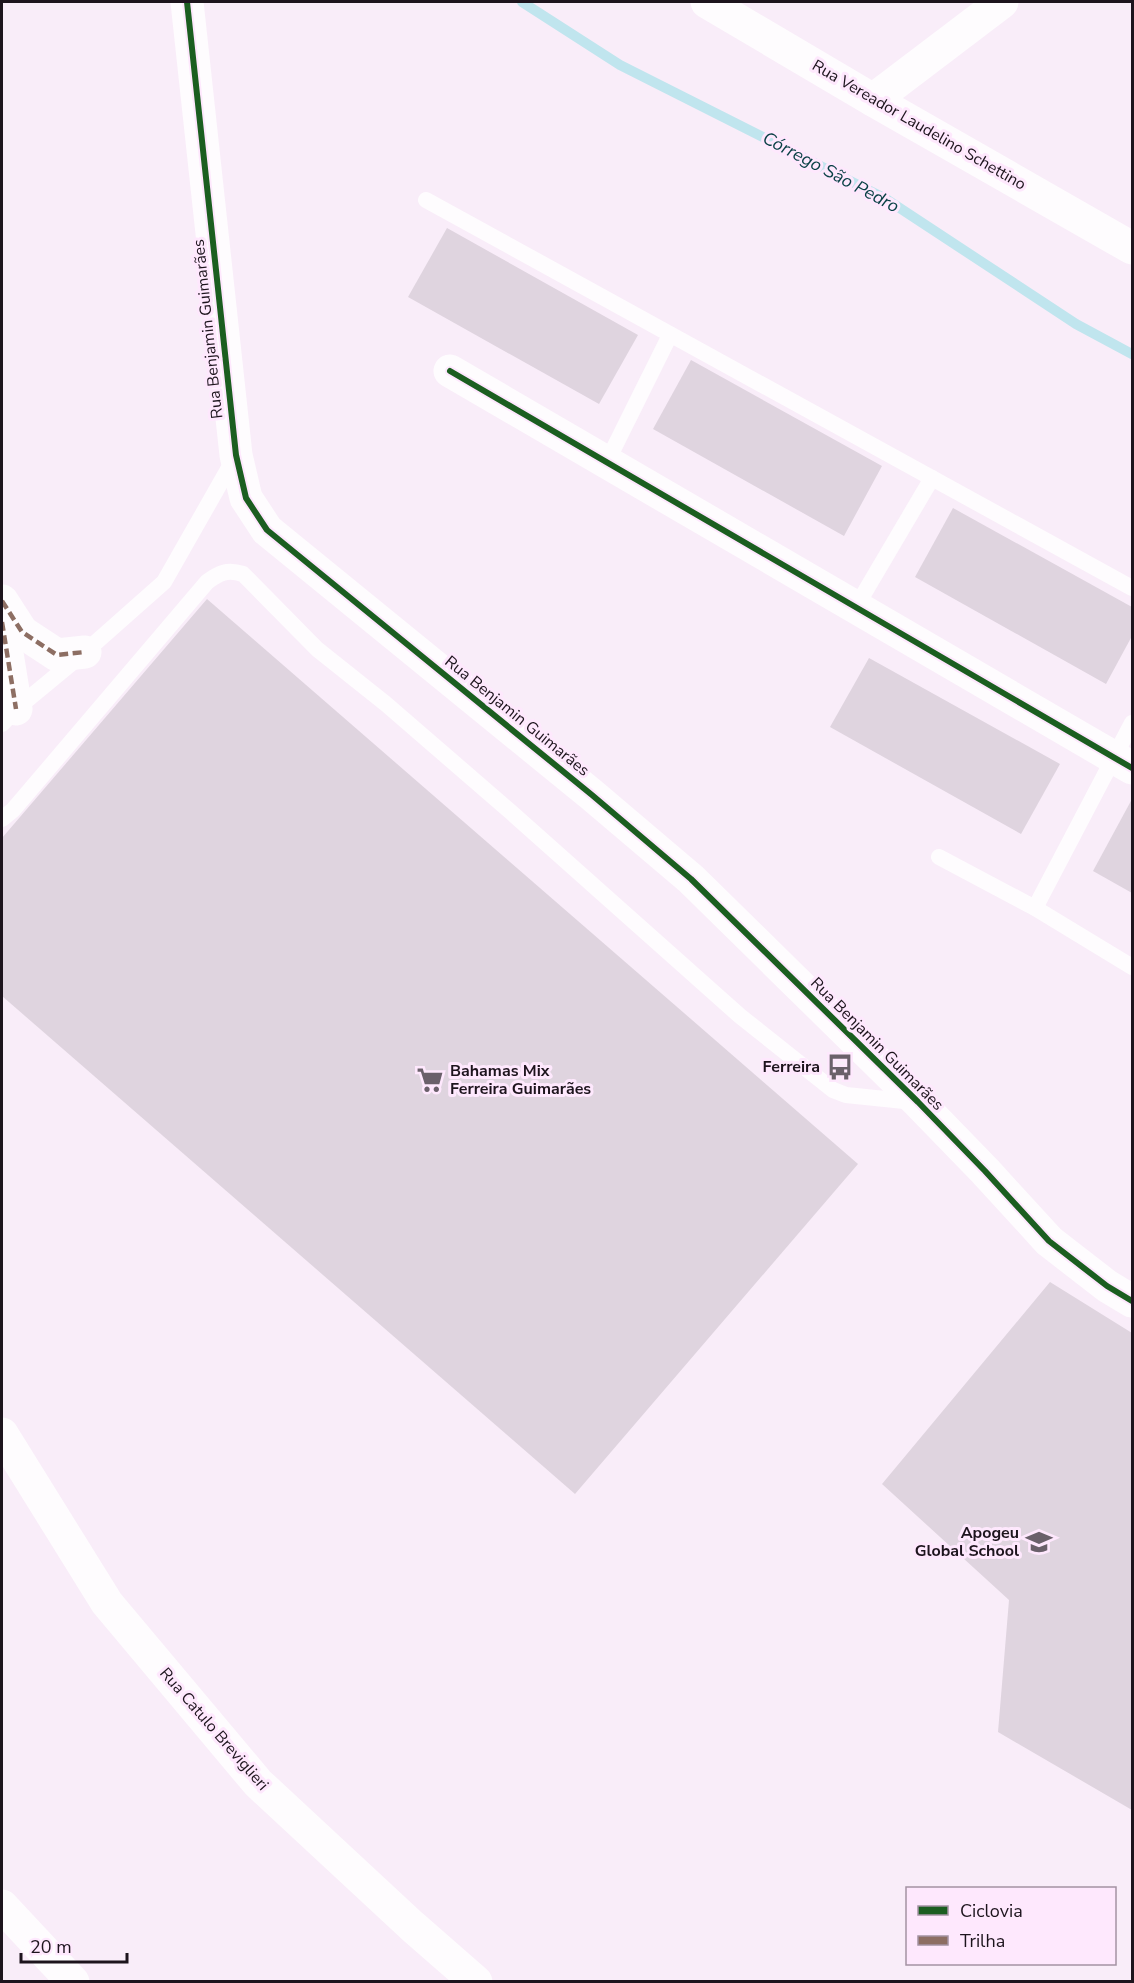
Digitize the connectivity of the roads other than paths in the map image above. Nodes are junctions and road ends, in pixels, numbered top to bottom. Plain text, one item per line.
1 (187, 2) edge
2 (707, 2) edge
3 (1002, 2) edge
4 (873, 100) junction
5 (426, 201) dead end
6 (1132, 248) edge
7 (670, 334) junction
8 (450, 371) dead end
9 (236, 455) junction
10 (607, 462) junction
11 (932, 478) junction
12 (1132, 588) edge
13 (2, 601) edge
14 (856, 608) junction
15 (2, 622) edge
16 (85, 652) junction
17 (9, 717) edge
18 (1132, 723) edge
19 (1124, 763) edge
20 (2, 819) edge
21 (939, 857) dead end
22 (1035, 908) junction
23 (1132, 967) edge
24 (918, 1102) junction
25 (1132, 1301) edge
26 (2, 1434) edge
27 (2, 1906) edge
28 (73, 1982) edge
29 (476, 1982) edge

1 - 9 street, Rua Benjamin Guimarães
2 - 4 street, Rua Vereador Laudelino Schettino
3 - 4 street
4 - 6 street, Rua Vereador Laudelino Schettino
5 - 7 lane
7 - 10 lane
7 - 11 lane
8 - 10 street
9 - 16 lane
9 - 24 street, Rua Benjamin Guimarães
10 - 14 street
11 - 12 lane
11 - 14 lane
13 - 16 street
14 - 19 street
15 - 17 street
16 - 17 lane
18 - 19 lane
19 - 22 lane
20 - 24 lane
21 - 22 lane
22 - 23 lane
24 - 25 street, Rua Benjamin Guimarães
26 - 29 street, Rua Catulo Breviglieri
27 - 28 street

